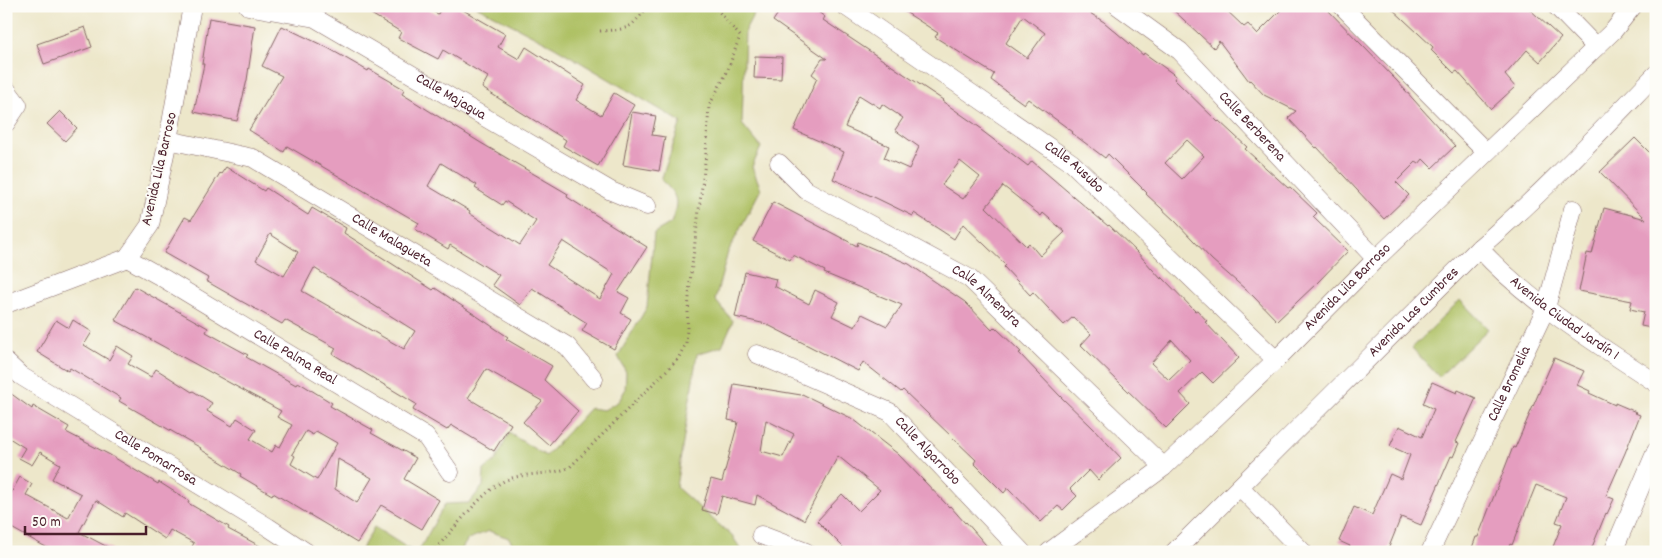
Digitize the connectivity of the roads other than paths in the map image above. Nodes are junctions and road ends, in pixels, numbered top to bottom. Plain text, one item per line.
1 (192, 6) edge
2 (248, 6) edge
3 (845, 6) edge
4 (1118, 6) edge
5 (1342, 6) edge
6 (1556, 6) edge
7 (1632, 6) edge
8 (1596, 47) junction
9 (1656, 74) edge
10 (6, 89) edge
11 (6, 122) edge
12 (168, 140) junction
13 (1486, 152) junction
14 (779, 163) dead end
15 (647, 206) dead end
16 (1574, 209) dead end
17 (1479, 248) junction
18 (127, 258) junction
19 (1376, 260) junction
20 (6, 304) edge
21 (1546, 308) junction
22 (757, 354) dead end
23 (1276, 360) junction
24 (6, 362) edge
25 (594, 379) dead end
26 (1656, 383) edge
27 (1656, 451) edge
28 (1164, 467) junction
29 (450, 472) dead end
30 (1240, 487) junction
31 (761, 535) dead end
32 (306, 552) edge
33 (806, 552) edge
34 (1022, 552) edge
35 (1049, 552) edge
36 (1174, 552) edge
37 (1303, 552) edge
38 (1430, 552) edge
39 (1613, 552) edge

1 - 12 street, Avenida Lila Barroso
2 - 15 street, Calle Majagua
3 - 23 street, Calle Ausubo
4 - 19 street, Calle Berberena
5 - 13 street
6 - 8 street
7 - 8 street, Avenida Lila Barroso
8 - 13 street, Avenida Lila Barroso
9 - 17 street, Avenida Las Cumbres
10 - 11 street
12 - 18 street, Avenida Lila Barroso
12 - 25 street, Calle Malagueta
13 - 19 street, Avenida Lila Barroso
14 - 28 street, Calle Almendra
16 - 21 street, Calle Bromelia
17 - 21 street, Avenida Ciudad Jardín 1
17 - 30 street, Avenida Las Cumbres
18 - 20 street
18 - 29 street, Calle Palma Real
19 - 23 street, Avenida Lila Barroso
21 - 26 street, Avenida Ciudad Jardín 1
21 - 38 street, Calle Bromelia
22 - 34 street, Calle Algarrobo
23 - 28 street, Avenida Lila Barroso
24 - 32 street, Calle Pomarrosa
27 - 39 street
28 - 35 street, Avenida Lila Barroso
30 - 36 street, Avenida Las Cumbres
30 - 37 street
31 - 33 street

